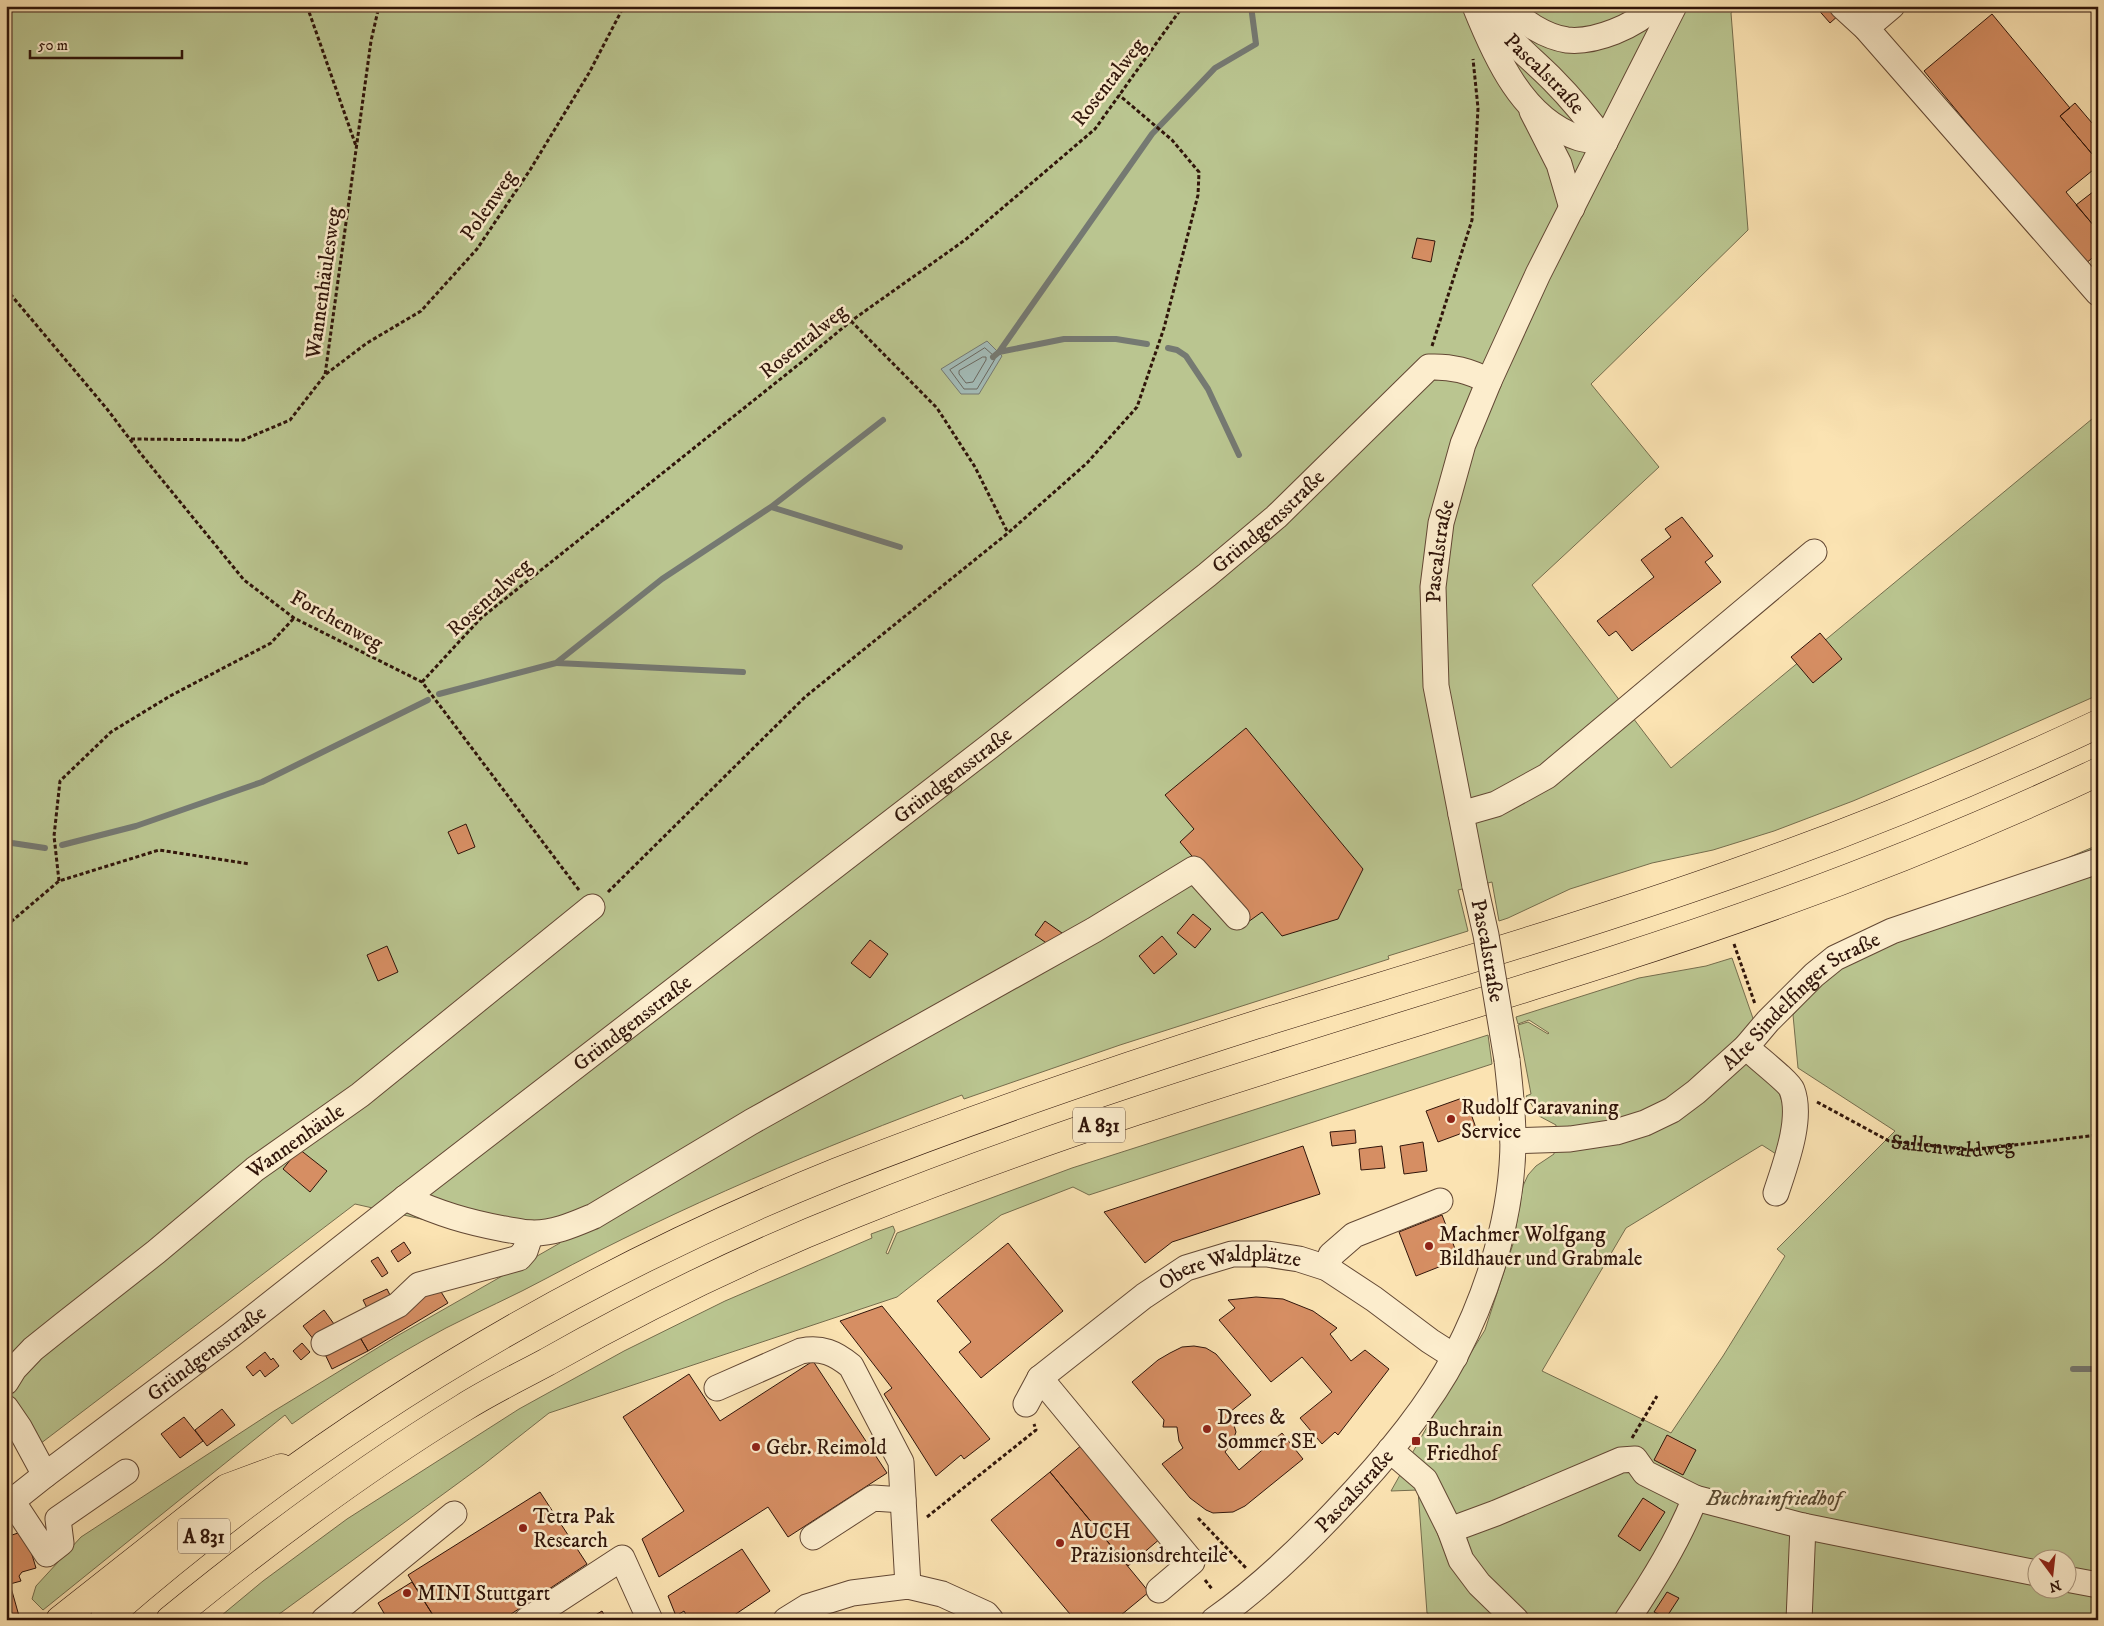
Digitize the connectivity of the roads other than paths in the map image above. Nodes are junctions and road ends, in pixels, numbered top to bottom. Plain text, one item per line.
1 (1475, 6) edge
2 (1485, 6) edge
3 (1506, 6) edge
4 (1655, 6) edge
5 (1674, 6) edge
6 (1842, 6) edge
7 (1892, 6) edge
8 (1864, 17) edge
9 (1530, 106) junction
10 (1605, 142) junction
11 (1572, 208) junction
12 (2098, 293) edge
13 (1490, 381) junction
14 (1814, 552) dead end
15 (2098, 724) edge
16 (2098, 772) edge
17 (1460, 814) junction
18 (2098, 860) edge
19 (592, 907) road end
20 (1237, 916) dead end
21 (1746, 1048) junction
22 (1513, 1141) junction
23 (1776, 1193) dead end
24 (405, 1198) junction
25 (1440, 1201) dead end
26 (531, 1233) junction
27 (1327, 1268) junction
28 (324, 1343) dead end
29 (1455, 1356) junction
30 (1040, 1378) junction
31 (6, 1382) edge
32 (717, 1388) dead end
33 (1026, 1404) dead end
34 (6, 1408) edge
35 (1390, 1450) junction
36 (308, 1458) junction
37 (126, 1472) dead end
38 (45, 1475) junction
39 (1695, 1498) junction
40 (903, 1500) junction
41 (9, 1503) edge
42 (454, 1514) dead end
43 (1803, 1526) junction
44 (1450, 1530) junction
45 (813, 1537) dead end
46 (2026, 1571) edge
47 (2076, 1581) edge
48 (2098, 1585) edge
49 (908, 1586) junction
50 (1159, 1590) dead end
51 (339, 1615) edge
52 (60, 1620) edge
53 (104, 1620) edge
54 (170, 1620) edge
55 (527, 1620) edge
56 (650, 1620) edge
57 (786, 1620) edge
58 (991, 1620) edge
59 (1214, 1620) edge
60 (1516, 1620) edge
61 (1627, 1620) edge
62 (1799, 1620) edge

1 - 9 street, Pascalstraße
2 - 10 street, Pascalstraße
3 - 4 street, Pascalstraße
5 - 10 street, Pascalstraße
6 - 8 street
7 - 8 street
8 - 12 street
9 - 10 street, Pascalstraße
9 - 11 street, Pascalstraße
10 - 11 street, Pascalstraße
11 - 13 street, Pascalstraße
13 - 17 street, Pascalstraße
13 - 24 street, Gründgensstraße
14 - 17 street
15 - 36 highway, A 831
16 - 54 highway, A 831
17 - 22 street, Pascalstraße, bridge
18 - 21 street, Alte Sindelfinger Straße
19 - 31 street, Wannenhäule
20 - 26 street
21 - 22 street, Alte Sindelfinger Straße
21 - 23 street
22 - 29 street, Pascalstraße
24 - 26 street
24 - 38 street, Gründgensstraße
25 - 27 street
26 - 28 street
27 - 29 street, Obere Waldplätze
27 - 30 street, Obere Waldplätze
29 - 35 street, Pascalstraße
30 - 33 street, Obere Waldplätze
30 - 50 street
32 - 40 street
34 - 38 street
35 - 44 street
35 - 59 street, Pascalstraße
36 - 52 highway
36 - 53 highway, A 831
37 - 41 street
38 - 41 street, Gründgensstraße
39 - 43 street
39 - 44 street
39 - 61 street
40 - 45 street
40 - 49 street
42 - 51 street
43 - 46 street
43 - 62 street
44 - 60 street
47 - 48 street
49 - 57 street
49 - 58 street
55 - 56 street

